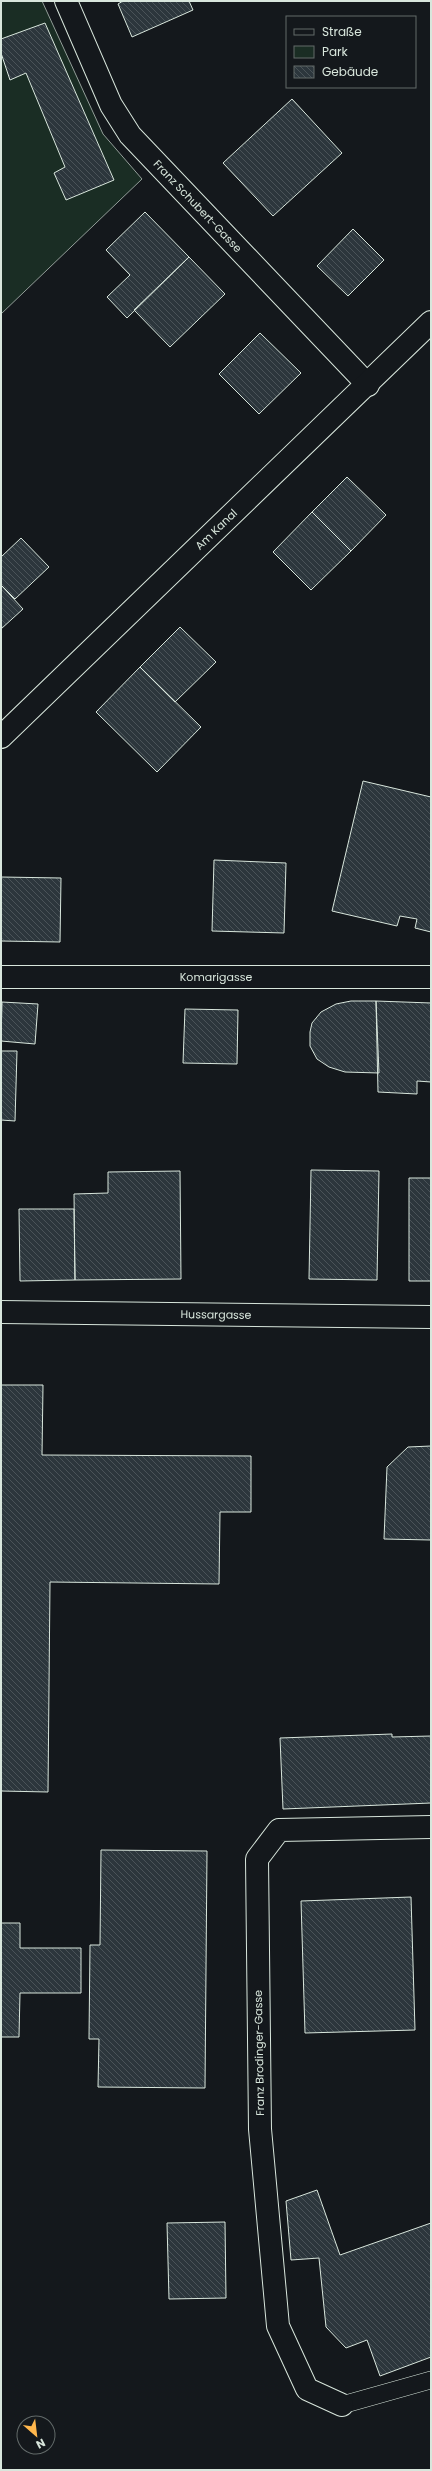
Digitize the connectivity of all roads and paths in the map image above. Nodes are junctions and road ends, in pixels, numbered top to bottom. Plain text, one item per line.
1 (66, 1) edge
2 (429, 329) edge
3 (368, 385) junction
4 (1, 737) edge
5 (1, 977) edge
6 (431, 977) edge
7 (1, 1312) edge
8 (431, 1317) edge
9 (431, 1827) edge
10 (431, 2380) edge
11 (342, 2405) joint

1 - 3 street, Franz Schubert-Gasse
2 - 3 street, Am Kanal
3 - 4 street, Am Kanal
5 - 6 street, Komarigasse
7 - 8 street, Hussargasse
9 - 11 street, Franz Brodinger-Gasse
10 - 11 lane

